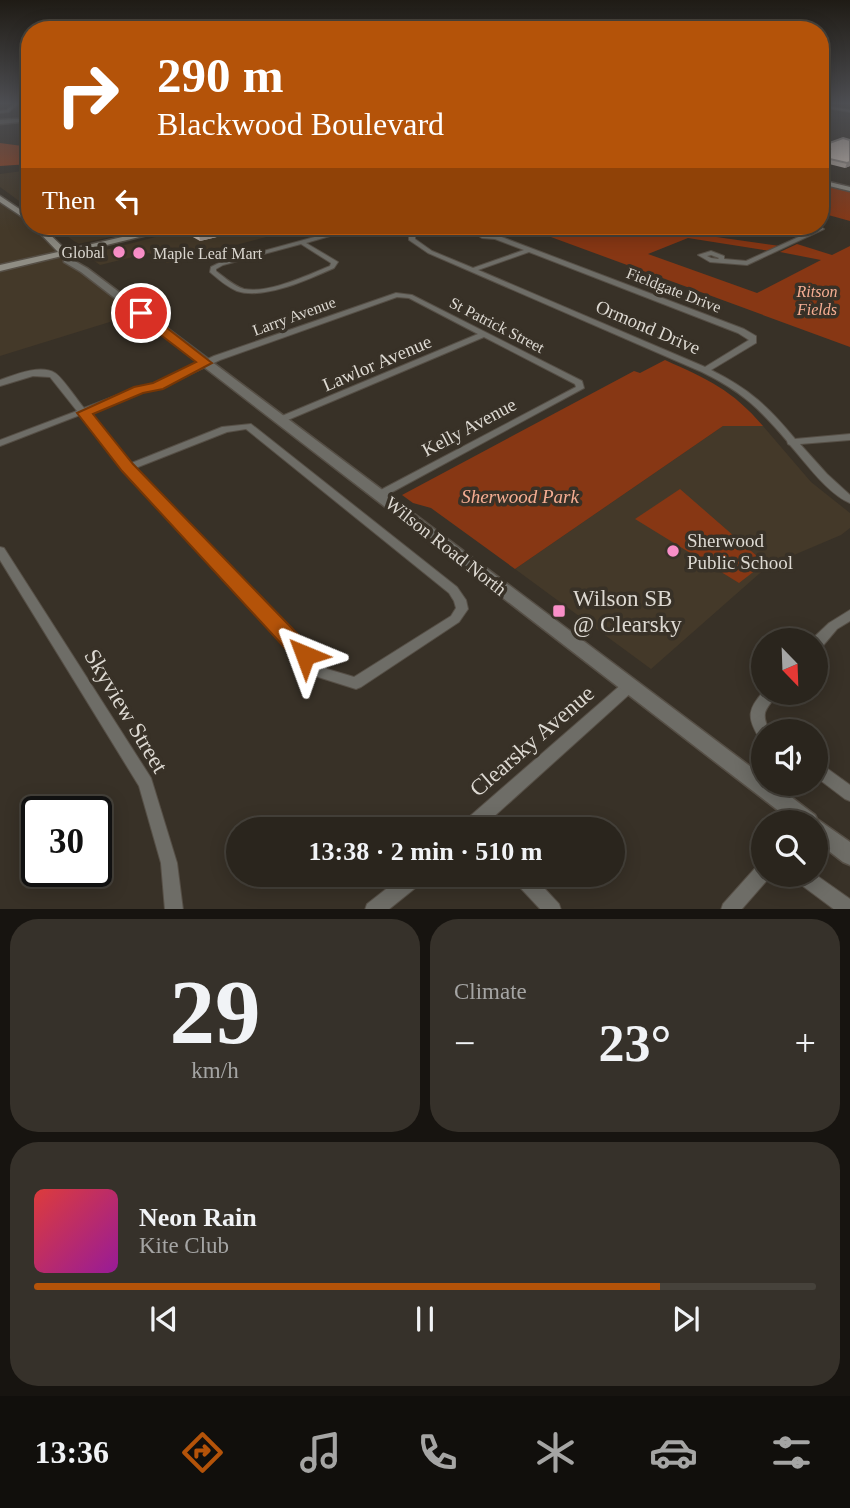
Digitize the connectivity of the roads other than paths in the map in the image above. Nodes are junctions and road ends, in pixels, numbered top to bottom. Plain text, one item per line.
1 (829, 184) edge
2 (850, 189) edge
3 (0, 198) edge
4 (21, 213) edge
5 (46, 235) edge
6 (143, 235) edge
7 (327, 235) edge
8 (412, 235) edge
9 (808, 235) edge
10 (496, 237) dead end
11 (301, 242) junction
12 (529, 250) junction
13 (65, 254) junction
14 (721, 260) dead end
15 (0, 270) edge
16 (84, 270) joint
17 (473, 270) junction
18 (393, 296) joint
19 (485, 334) junction
20 (205, 363) junction
21 (705, 370) junction
22 (0, 383) edge
23 (576, 390) joint
24 (84, 413) junction
25 (280, 421) junction
26 (850, 438) edge
27 (791, 442) junction
28 (0, 443) edge
29 (127, 468) junction
30 (379, 495) junction
31 (850, 500) edge
32 (0, 551) edge
33 (848, 618) edge
34 (828, 631) edge
35 (628, 687) junction
36 (828, 778) edge
37 (850, 794) edge
38 (792, 810) edge
39 (484, 817) edge
40 (828, 838) edge
41 (850, 855) edge
42 (751, 885) edge
43 (402, 887) edge
44 (532, 887) edge
45 (819, 887) edge
46 (174, 909) edge
47 (373, 909) edge
48 (553, 909) edge
49 (729, 909) edge
50 (850, 909) edge

1 - 2 main road
3 - 4 main road
5 - 13 main road, Wilson Road North
6 - 13 main road
7 - 11 street
8 - 17 street, Ormond Drive
9 - 14 street
10 - 12 street
11 - 11 street
12 - 17 street
12 - 21 street, Fieldgate Drive
13 - 15 main road
13 - 16 street, Wilson Road North
16 - 20 street, Wilson Road North
17 - 21 street, Ormond Drive
18 - 19 street, St Patrick Street
18 - 20 street, Larry Avenue
19 - 23 street, St Patrick Street
19 - 25 street, Lawlor Avenue
20 - 24 street, Larry Avenue
20 - 25 street, Wilson Road North
21 - 27 street, Ormond Drive
22 - 24 street
23 - 30 street, Kelly Avenue
24 - 28 street, Larry Avenue
24 - 29 street
25 - 30 street, Wilson Road North
26 - 27 street
27 - 31 street, Ormond Drive
29 - 29 street
30 - 35 street, Wilson Road North
32 - 46 street, Skyview Street
33 - 34 street
35 - 38 street, Wilson Road North
35 - 39 street, Clearsky Avenue
36 - 37 street
40 - 41 street
42 - 49 street
43 - 47 street
44 - 48 street
45 - 50 street

